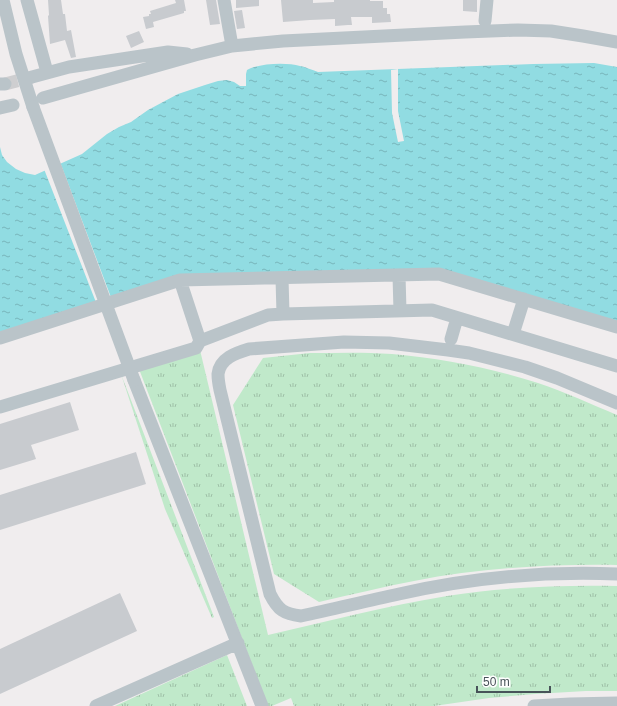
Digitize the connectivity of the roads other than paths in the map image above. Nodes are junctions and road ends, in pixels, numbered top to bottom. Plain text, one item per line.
1 (3, 0) edge
2 (27, 0) edge
3 (224, 0) edge
4 (486, 0) edge
5 (485, 21) dead end
6 (617, 42) edge
7 (232, 46) junction
8 (194, 55) junction
9 (47, 72) junction
10 (32, 77) tunnel mouth
11 (43, 98) dead end
12 (13, 105) dead end
13 (0, 108) edge
14 (399, 275) junction
15 (282, 278) junction
16 (180, 280) junction
17 (524, 299) junction
18 (400, 311) junction
19 (283, 314) junction
20 (457, 318) junction
21 (617, 327) edge
22 (513, 334) junction
23 (0, 338) edge
24 (451, 339) dead end
25 (200, 341) junction
26 (617, 366) edge
27 (617, 403) edge
28 (0, 407) edge
29 (617, 574) edge
30 (238, 643) junction
31 (617, 703) edge
32 (96, 706) edge
33 (262, 706) edge
34 (534, 706) edge

1 - 30 street, bridge
2 - 9 street
3 - 7 street
4 - 5 street
6 - 7 street
7 - 8 street
8 - 9 street
8 - 11 street
9 - 10 street
12 - 13 street
14 - 15 street
14 - 17 street
14 - 18 street
15 - 16 street
15 - 19 street
16 - 23 street
16 - 25 street
17 - 21 street
17 - 22 street
18 - 19 street
18 - 20 street
19 - 25 street
20 - 22 street
20 - 24 street
22 - 26 street
25 - 28 street
27 - 29 street
30 - 32 street
30 - 33 street
31 - 34 street

